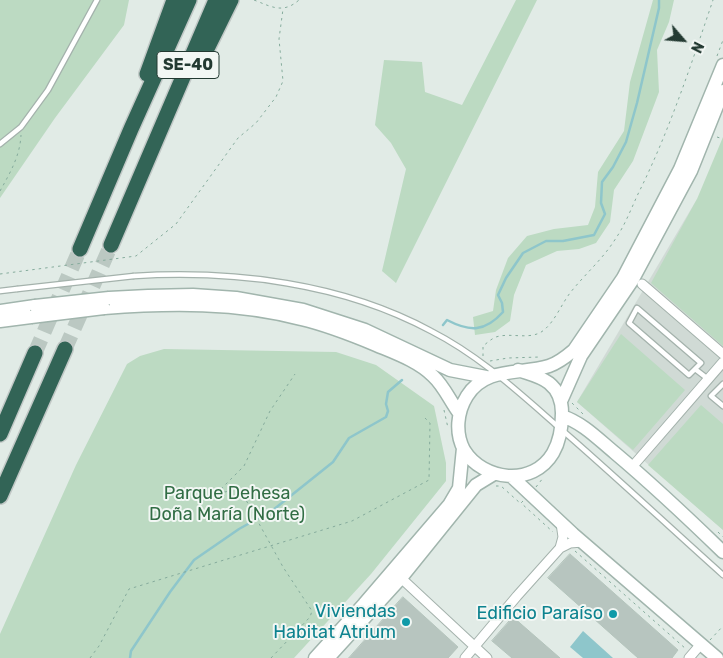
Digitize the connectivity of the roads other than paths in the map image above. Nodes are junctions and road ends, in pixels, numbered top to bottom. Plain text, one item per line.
1 (97, 0) edge
2 (174, 0) edge
3 (189, 0) edge
4 (216, 0) edge
5 (231, 0) edge
6 (720, 61) edge
7 (723, 91) edge
8 (131, 129) junction
9 (160, 130) junction
10 (0, 144) edge
11 (111, 245) tunnel mouth
12 (80, 249) tunnel mouth
13 (642, 284) dead end
14 (0, 291) edge
15 (107, 303) junction
16 (0, 311) edge
17 (33, 312) junction
18 (0, 321) edge
19 (65, 349) tunnel mouth
20 (35, 353) tunnel mouth
21 (723, 354) edge
22 (723, 362) edge
23 (695, 369) junction
24 (518, 370) junction
25 (492, 375) junction
26 (708, 379) junction
27 (723, 384) edge
28 (562, 399) junction
29 (723, 406) edge
30 (459, 413) junction
31 (562, 416) junction
32 (561, 429) junction
33 (0, 434) edge
34 (463, 448) junction
35 (632, 467) junction
36 (512, 477) junction
37 (492, 480) junction
38 (0, 496) edge
39 (561, 523) junction
40 (583, 542) junction
41 (563, 544) junction
42 (723, 552) edge
43 (723, 575) edge
44 (401, 578) junction
45 (701, 644) junction
46 (474, 647) junction
47 (690, 656) edge
48 (315, 658) edge
49 (328, 658) edge
50 (465, 658) edge
51 (487, 658) edge
52 (717, 658) edge

1 - 10 lane
2 - 8 highway
3 - 8 highway, SE-40 / SE-40
4 - 9 highway, SE-40 / SE-40
5 - 9 highway
6 - 24 main road
7 - 28 main road
8 - 12 highway, SE-40 / SE-40
9 - 11 highway, SE-40 / SE-40
13 - 21 street
14 - 25 lane, bridge
15 - 17 main road, bridge
15 - 25 main road
15 - 30 main road
16 - 17 main road
17 - 18 main road
19 - 38 highway
20 - 33 highway
22 - 26 street
23 - 23 lane
23 - 26 lane
24 - 25 main road
24 - 28 main road
25 - 30 main road
25 - 32 lane
26 - 35 street
27 - 29 lane
28 - 31 main road
30 - 34 main road
31 - 32 main road
31 - 35 main road
32 - 36 main road
32 - 43 lane
34 - 37 main road
34 - 48 main road
35 - 42 main road
36 - 37 main road
36 - 39 main road
37 - 44 main road
39 - 40 main road
39 - 41 street
40 - 41 street
40 - 45 main road
41 - 46 street
44 - 46 street
44 - 49 main road
45 - 47 street
45 - 52 main road
46 - 50 street
46 - 51 street

